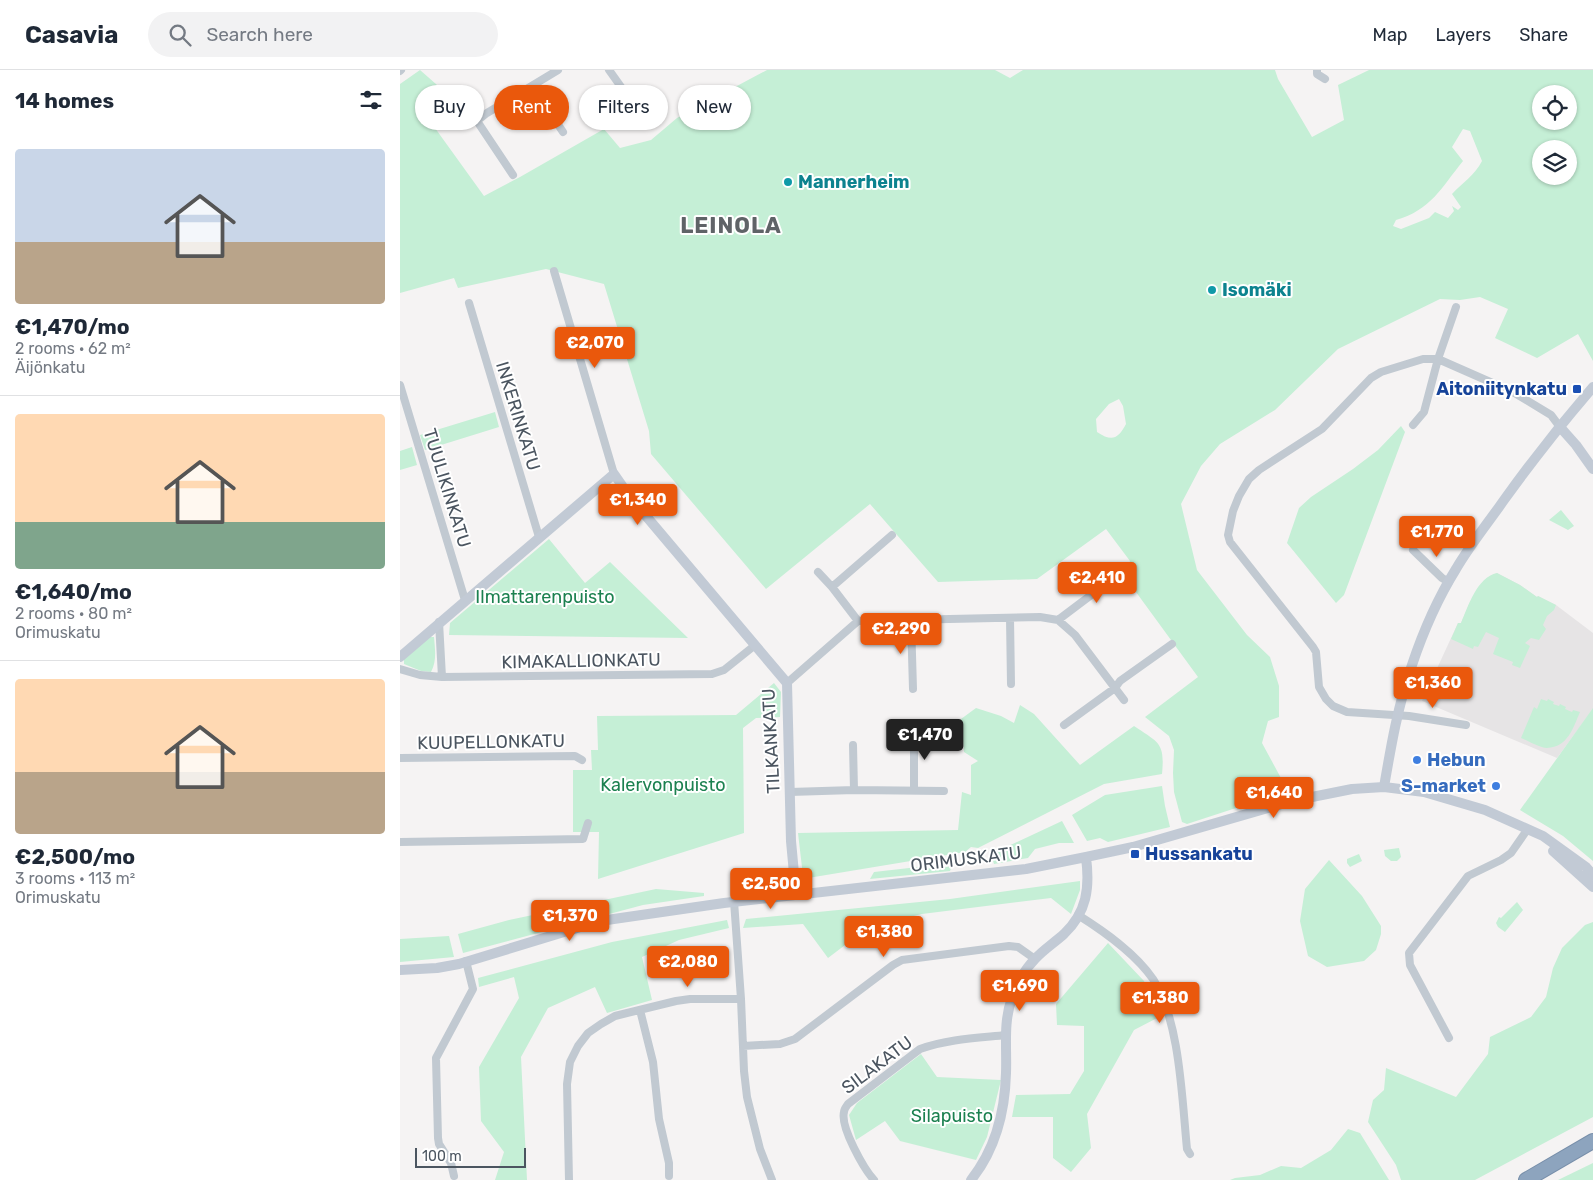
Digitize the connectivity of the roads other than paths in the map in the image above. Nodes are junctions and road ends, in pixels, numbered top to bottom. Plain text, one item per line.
1 (558, 70) edge
2 (610, 70) edge
3 (1317, 70) edge
4 (1325, 79) dead end
5 (534, 85) edge
6 (620, 85) edge
7 (494, 109) edge
8 (513, 175) dead end
9 (554, 271) dead end
10 (469, 303) dead end
11 (1456, 306) dead end
12 (1438, 360) junction
13 (400, 385) edge
14 (1593, 387) edge
15 (1414, 425) dead end
16 (1560, 428) junction
17 (1593, 469) edge
18 (614, 474) junction
19 (892, 535) dead end
20 (539, 537) junction
21 (1413, 550) dead end
22 (1123, 571) dead end
23 (818, 572) dead end
24 (1449, 582) junction
25 (832, 587) junction
26 (465, 600) junction
27 (1010, 618) junction
28 (911, 620) junction
29 (1058, 620) junction
30 (858, 621) junction
31 (439, 622) junction
32 (1172, 644) dead end
33 (754, 646) junction
34 (400, 657) edge
35 (400, 669) edge
36 (442, 677) junction
37 (787, 683) junction
38 (1011, 684) dead end
39 (1115, 688) junction
40 (913, 689) dead end
41 (1124, 700) dead end
42 (1398, 715) junction
43 (1466, 725) dead end
44 (1064, 726) dead end
45 (914, 733) dead end
46 (853, 745) dead end
47 (400, 758) edge
48 (582, 760) dead end
49 (1384, 787) junction
50 (854, 790) junction
51 (914, 790) junction
52 (944, 791) dead end
53 (790, 792) junction
54 (588, 823) dead end
55 (1527, 830) junction
56 (400, 842) edge
57 (1086, 857) junction
58 (1593, 875) edge
59 (1593, 887) edge
60 (796, 895) junction
61 (734, 902) junction
62 (1078, 915) junction
63 (1035, 959) junction
64 (466, 961) junction
65 (400, 970) edge
66 (741, 999) junction
67 (640, 1010) junction
68 (1006, 1036) junction
69 (1449, 1038) dead end
70 (743, 1046) junction
71 (1593, 1141) edge
72 (1190, 1154) dead end
73 (454, 1176) dead end
74 (669, 1176) dead end
75 (570, 1180) edge
76 (772, 1180) edge
77 (874, 1180) edge
78 (971, 1180) edge
79 (1526, 1180) edge

1 - 5 street
2 - 6 street
3 - 4 street
7 - 8 street
9 - 18 street
10 - 20 street, INKERINKATU
11 - 12 street
12 - 15 street
12 - 16 street
12 - 42 street
13 - 26 street, TUULIKINKATU
14 - 16 main road
16 - 17 main road
16 - 24 main road
18 - 20 main road
18 - 33 main road, TILKANKATU
19 - 25 street
20 - 26 main road
21 - 24 street
22 - 29 street
23 - 25 street
24 - 42 main road
25 - 30 street
26 - 31 main road
27 - 28 street
27 - 29 street
27 - 38 street
28 - 30 street
28 - 40 street
29 - 39 street
30 - 37 street
31 - 34 main road
31 - 36 street
32 - 39 street
33 - 36 street, KIMAKALLIONKATU
33 - 37 main road, TILKANKATU
35 - 36 street, KIMAKALLIONKATU
37 - 53 main road, TILKANKATU
39 - 41 street
39 - 44 street
42 - 43 street
42 - 49 main road
45 - 51 street
46 - 50 street
47 - 48 street, KUUPELLONKATU
49 - 55 main road, ORIMUSKATU
49 - 57 main road, ORIMUSKATU
50 - 51 street
50 - 53 street
51 - 52 street
53 - 60 main road, TILKANKATU
54 - 56 street
55 - 58 main road, ORIMUSKATU
55 - 59 main road, ORIMUSKATU
55 - 69 street
57 - 60 main road, ORIMUSKATU
57 - 62 main road
60 - 61 main road, ORIMUSKATU
61 - 64 main road, ORIMUSKATU
61 - 66 street
62 - 63 main road
62 - 72 street
63 - 68 main road
63 - 70 street
64 - 65 main road, ORIMUSKATU
64 - 73 street
66 - 67 street
66 - 70 street
67 - 74 street
67 - 75 street
68 - 77 street, SILAKATU
68 - 78 main road
70 - 76 street
71 - 79 highway

